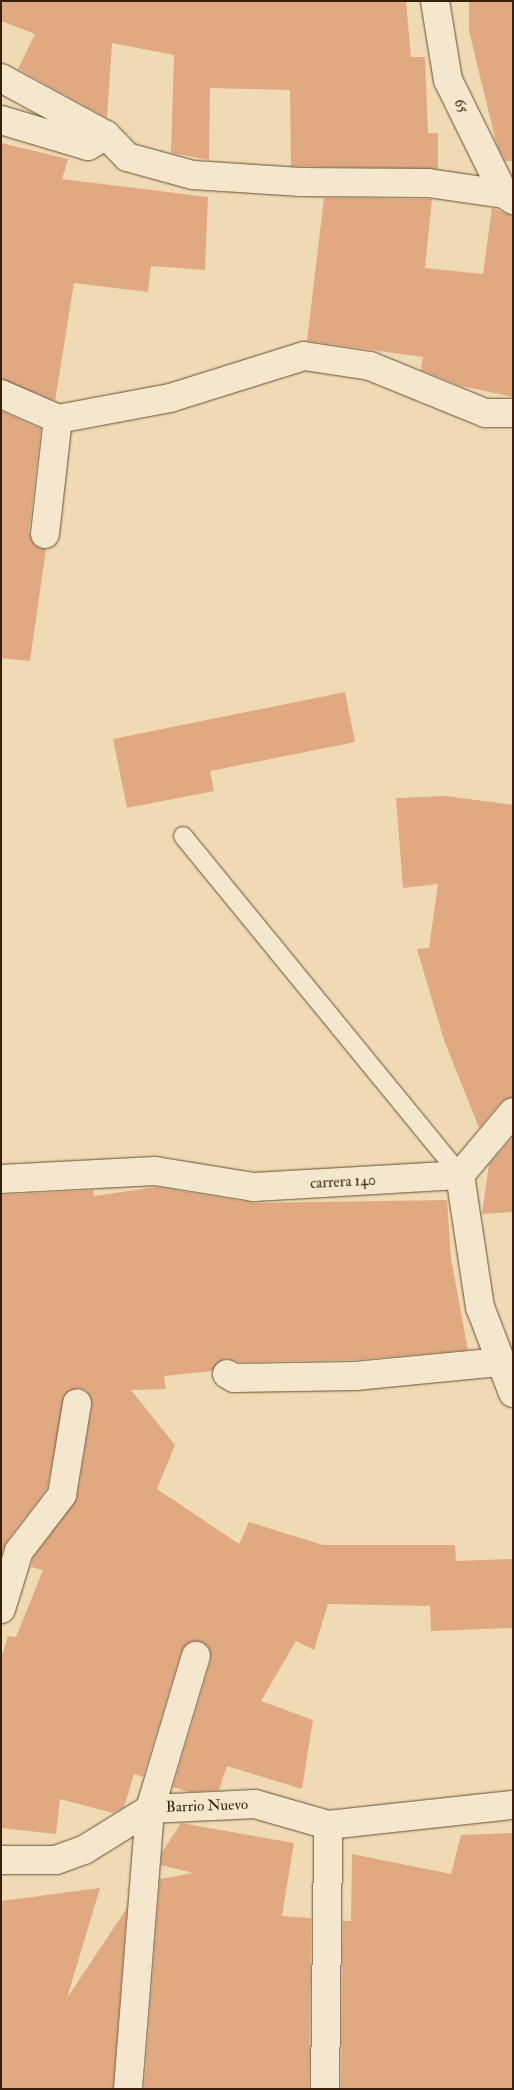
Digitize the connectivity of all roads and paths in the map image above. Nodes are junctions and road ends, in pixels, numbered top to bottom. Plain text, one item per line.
1 (435, 1) edge
2 (1, 78) edge
3 (1, 120) edge
4 (106, 136) junction
5 (508, 197) edge
6 (1, 394) edge
7 (513, 413) edge
8 (58, 419) junction
9 (45, 534) dead end
10 (183, 836) dead end
11 (513, 1112) edge
12 (460, 1175) junction
13 (1, 1179) edge
14 (501, 1362) junction
15 (227, 1374) dead end
16 (513, 1393) edge
17 (77, 1403) dead end
18 (1, 1610) edge
19 (196, 1656) dead end
20 (513, 1805) edge
21 (150, 1809) junction
22 (328, 1825) junction
23 (1, 1860) edge
24 (128, 2089) edge
25 (324, 2089) edge

1 - 5 street, 65
2 - 4 street
3 - 4 street
4 - 5 street
6 - 8 street
7 - 8 street
8 - 9 street
10 - 12 lane
11 - 12 street
12 - 13 street, carrera 140
12 - 14 street
14 - 15 street
14 - 16 street
17 - 18 street
19 - 21 street
20 - 22 street, Barrio Nuevo
21 - 22 street, Barrio Nuevo
21 - 23 street, Barrio Nuevo
21 - 24 street
22 - 25 street

